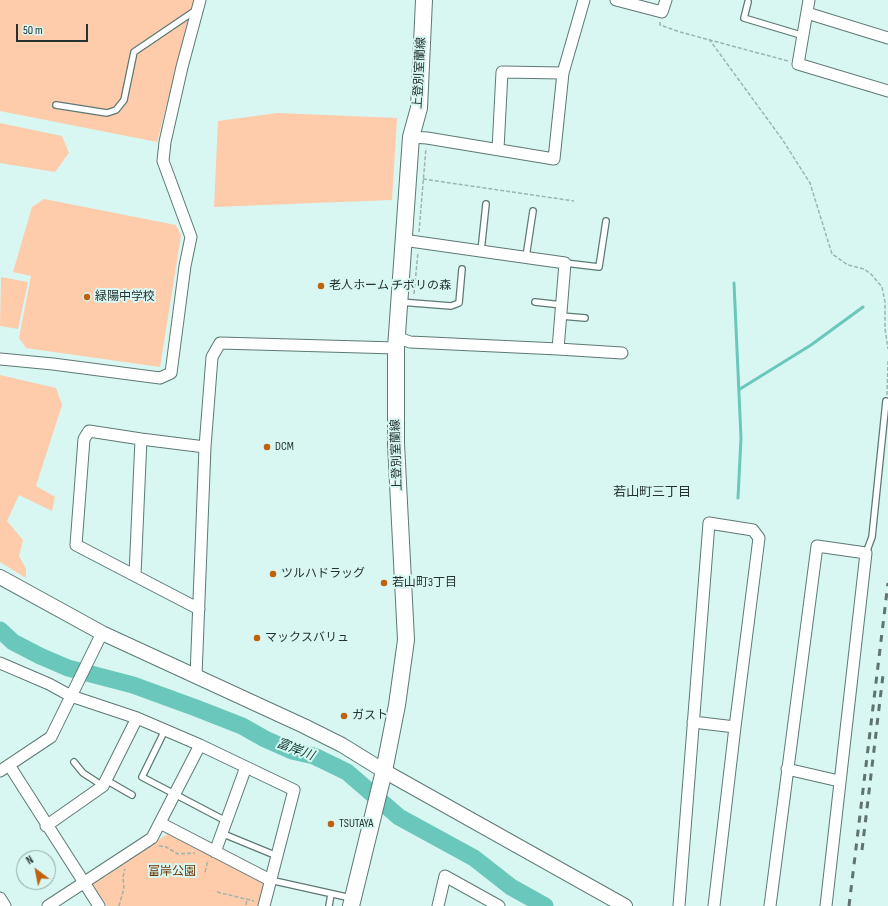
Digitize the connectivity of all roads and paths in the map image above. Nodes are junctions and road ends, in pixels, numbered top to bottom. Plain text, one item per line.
1 (424, 0) edge
2 (584, 0) edge
3 (616, 0) edge
4 (666, 0) edge
5 (809, 0) edge
6 (748, 2) dead end
7 (198, 5) edge
8 (662, 12) junction
9 (807, 13) junction
10 (804, 36) junction
11 (888, 38) edge
12 (709, 39) junction
13 (798, 64) junction
14 (563, 73) junction
15 (888, 91) edge
16 (56, 105) dead end
17 (410, 137) junction
18 (498, 149) junction
19 (423, 179) dead end
20 (574, 201) dead end
21 (486, 204) dead end
22 (533, 211) dead end
23 (606, 221) dead end
24 (403, 240) junction
25 (481, 251) junction
26 (526, 257) junction
27 (565, 263) junction
28 (462, 268) dead end
29 (398, 301) junction
30 (536, 302) dead end
31 (561, 310) junction
32 (585, 318) dead end
33 (396, 343) junction
34 (888, 349) edge
35 (558, 350) junction
36 (622, 353) dead end
37 (0, 359) edge
38 (888, 361) edge
39 (886, 400) joint
40 (141, 440) junction
41 (205, 447) junction
42 (866, 553) junction
43 (135, 575) junction
44 (0, 578) edge
45 (199, 609) junction
46 (102, 633) junction
47 (1, 666) edge
48 (196, 676) junction
49 (71, 696) junction
50 (137, 718) junction
51 (694, 722) junction
52 (734, 727) junction
53 (165, 730) junction
54 (200, 745) junction
55 (74, 762) dead end
56 (246, 767) junction
57 (4, 768) edge
58 (787, 769) junction
59 (383, 777) junction
60 (839, 781) junction
61 (105, 783) junction
62 (174, 794) junction
63 (132, 795) dead end
64 (226, 821) junction
65 (160, 823) junction
66 (46, 826) junction
67 (221, 833) junction
68 (157, 846) dead end
69 (197, 853) dead end
70 (211, 856) junction
71 (276, 856) junction
72 (126, 866) dead end
73 (205, 872) dead end
74 (270, 880) junction
75 (84, 883) junction
76 (217, 892) dead end
77 (332, 894) junction
78 (0, 898) edge
79 (247, 899) junction
80 (352, 902) edge
81 (246, 905) dead end
82 (621, 905) edge
83 (5, 906) edge
84 (48, 906) edge
85 (99, 906) edge
86 (119, 906) edge
87 (264, 906) edge
88 (329, 906) edge
89 (438, 906) edge
90 (499, 906) edge
91 (679, 906) edge
92 (714, 906) edge
93 (770, 906) edge
94 (826, 906) edge

1 - 17 main road, 上登別室蘭線
2 - 14 street
3 - 8 street
4 - 8 street
5 - 9 street
6 - 10 lane
7 - 16 lane
7 - 37 street
8 - 12 path
9 - 10 street
9 - 11 street
10 - 13 street
12 - 13 path
12 - 34 path
13 - 15 street
14 - 18 street
14 - 18 street
17 - 18 street
17 - 24 main road, 上登別室蘭線
19 - 20 path
21 - 25 lane
22 - 26 lane
23 - 27 lane
24 - 25 street
24 - 29 main road, 上登別室蘭線
25 - 26 street
26 - 27 street
27 - 31 street
28 - 29 lane
29 - 33 main road, 上登別室蘭線
30 - 31 lane
31 - 32 lane
31 - 35 street
33 - 35 street
33 - 41 street
33 - 59 main road, 上登別室蘭線
35 - 36 street
38 - 39 path
39 - 42 lane
40 - 41 street
40 - 43 street
40 - 43 street
41 - 45 street
42 - 58 street
42 - 60 street
43 - 45 street
44 - 46 street
45 - 48 street
46 - 48 street
46 - 49 street
47 - 49 street
48 - 59 street
49 - 50 street
49 - 57 street
50 - 53 street
50 - 61 street
51 - 52 street
51 - 52 street
51 - 91 street
52 - 92 street
53 - 54 street
53 - 62 lane
54 - 56 street
54 - 62 street
55 - 61 lane
56 - 64 street
56 - 71 street
57 - 66 street
58 - 60 street
58 - 93 street
59 - 80 main road, 上登別室蘭線
59 - 82 street
60 - 94 street
61 - 63 lane
61 - 66 street
62 - 64 lane
62 - 65 street
64 - 67 street
65 - 70 street
65 - 75 street
66 - 75 street
67 - 70 street
67 - 71 lane
68 - 69 path
70 - 73 path
70 - 74 street
71 - 74 street
72 - 86 path
74 - 77 lane
74 - 87 street
75 - 84 street
75 - 85 street
76 - 79 path
77 - 80 lane
77 - 88 lane
78 - 83 street
79 - 81 path
79 - 87 path
89 - 90 street

